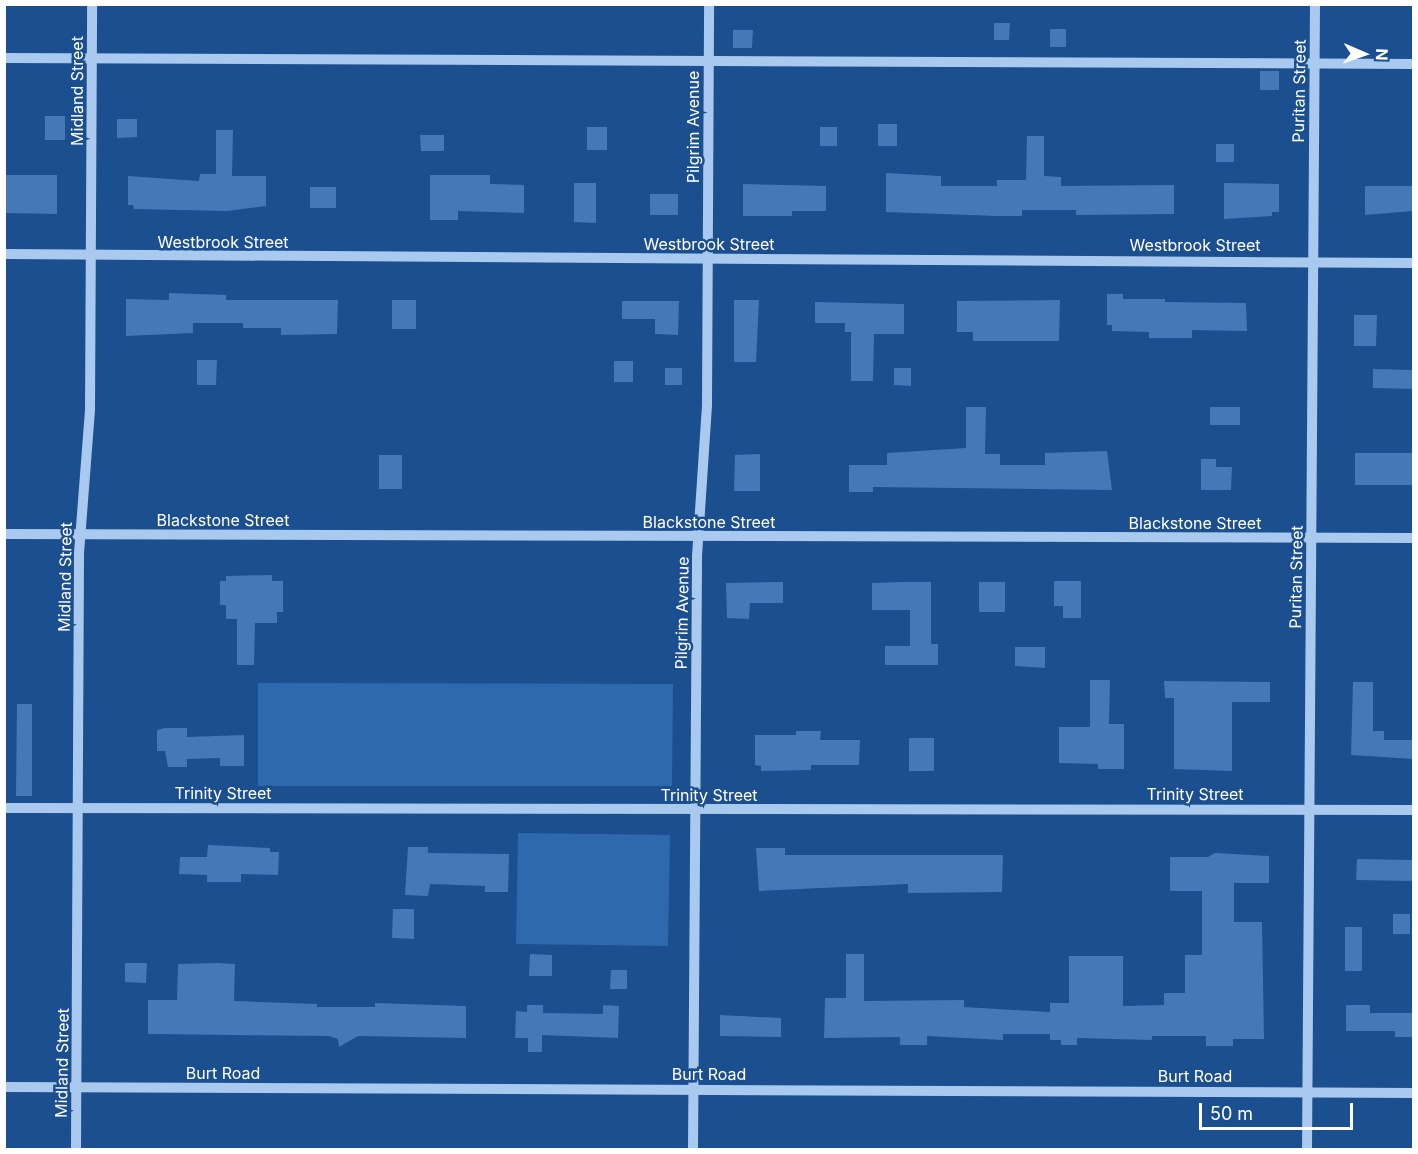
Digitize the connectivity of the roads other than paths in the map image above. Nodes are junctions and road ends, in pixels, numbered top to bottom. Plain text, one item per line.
1 (92, 4) edge
2 (709, 4) edge
3 (1315, 4) edge
4 (4, 58) edge
5 (92, 58) junction
6 (708, 58) junction
7 (1315, 63) junction
8 (1413, 64) edge
9 (4, 254) edge
10 (92, 256) junction
11 (706, 259) junction
12 (1313, 261) junction
13 (1413, 263) edge
14 (4, 534) edge
15 (80, 534) junction
16 (699, 537) junction
17 (1311, 538) junction
18 (1413, 538) edge
19 (4, 808) edge
20 (80, 808) junction
21 (695, 810) junction
22 (1309, 810) junction
23 (1413, 810) edge
24 (4, 1087) edge
25 (77, 1088) junction
26 (693, 1089) junction
27 (1308, 1092) junction
28 (1413, 1093) edge
29 (76, 1149) edge
30 (693, 1149) edge
31 (1307, 1149) edge

1 - 5 street, Midland Street
2 - 6 street, Pilgrim Avenue
3 - 7 street, Puritan Street
4 - 5 street
5 - 6 street
5 - 10 street, Midland Street
6 - 7 street
6 - 11 street, Pilgrim Avenue
7 - 8 street
7 - 12 street, Puritan Street
9 - 10 street, Westbrook Street
10 - 11 street, Westbrook Street
10 - 15 street, Midland Street
11 - 12 street, Westbrook Street
11 - 16 street, Pilgrim Avenue
12 - 13 street, Westbrook Street
12 - 17 street, Puritan Street
14 - 15 street, Blackstone Street
15 - 16 street, Blackstone Street
15 - 20 street, Midland Street
16 - 17 street, Blackstone Street
16 - 21 street, Pilgrim Avenue
17 - 18 street, Blackstone Street
17 - 22 street, Puritan Street
19 - 20 street, Trinity Street
20 - 21 street, Trinity Street
20 - 25 street, Midland Street
21 - 22 street, Trinity Street
21 - 26 street, Pilgrim Avenue
22 - 23 street, Trinity Street
22 - 27 street, Puritan Street
24 - 25 street, Burt Road
25 - 26 street, Burt Road
25 - 29 street, Midland Street
26 - 27 street, Burt Road
26 - 30 street, Pilgrim Avenue
27 - 28 street, Burt Road
27 - 31 street, Puritan Street

